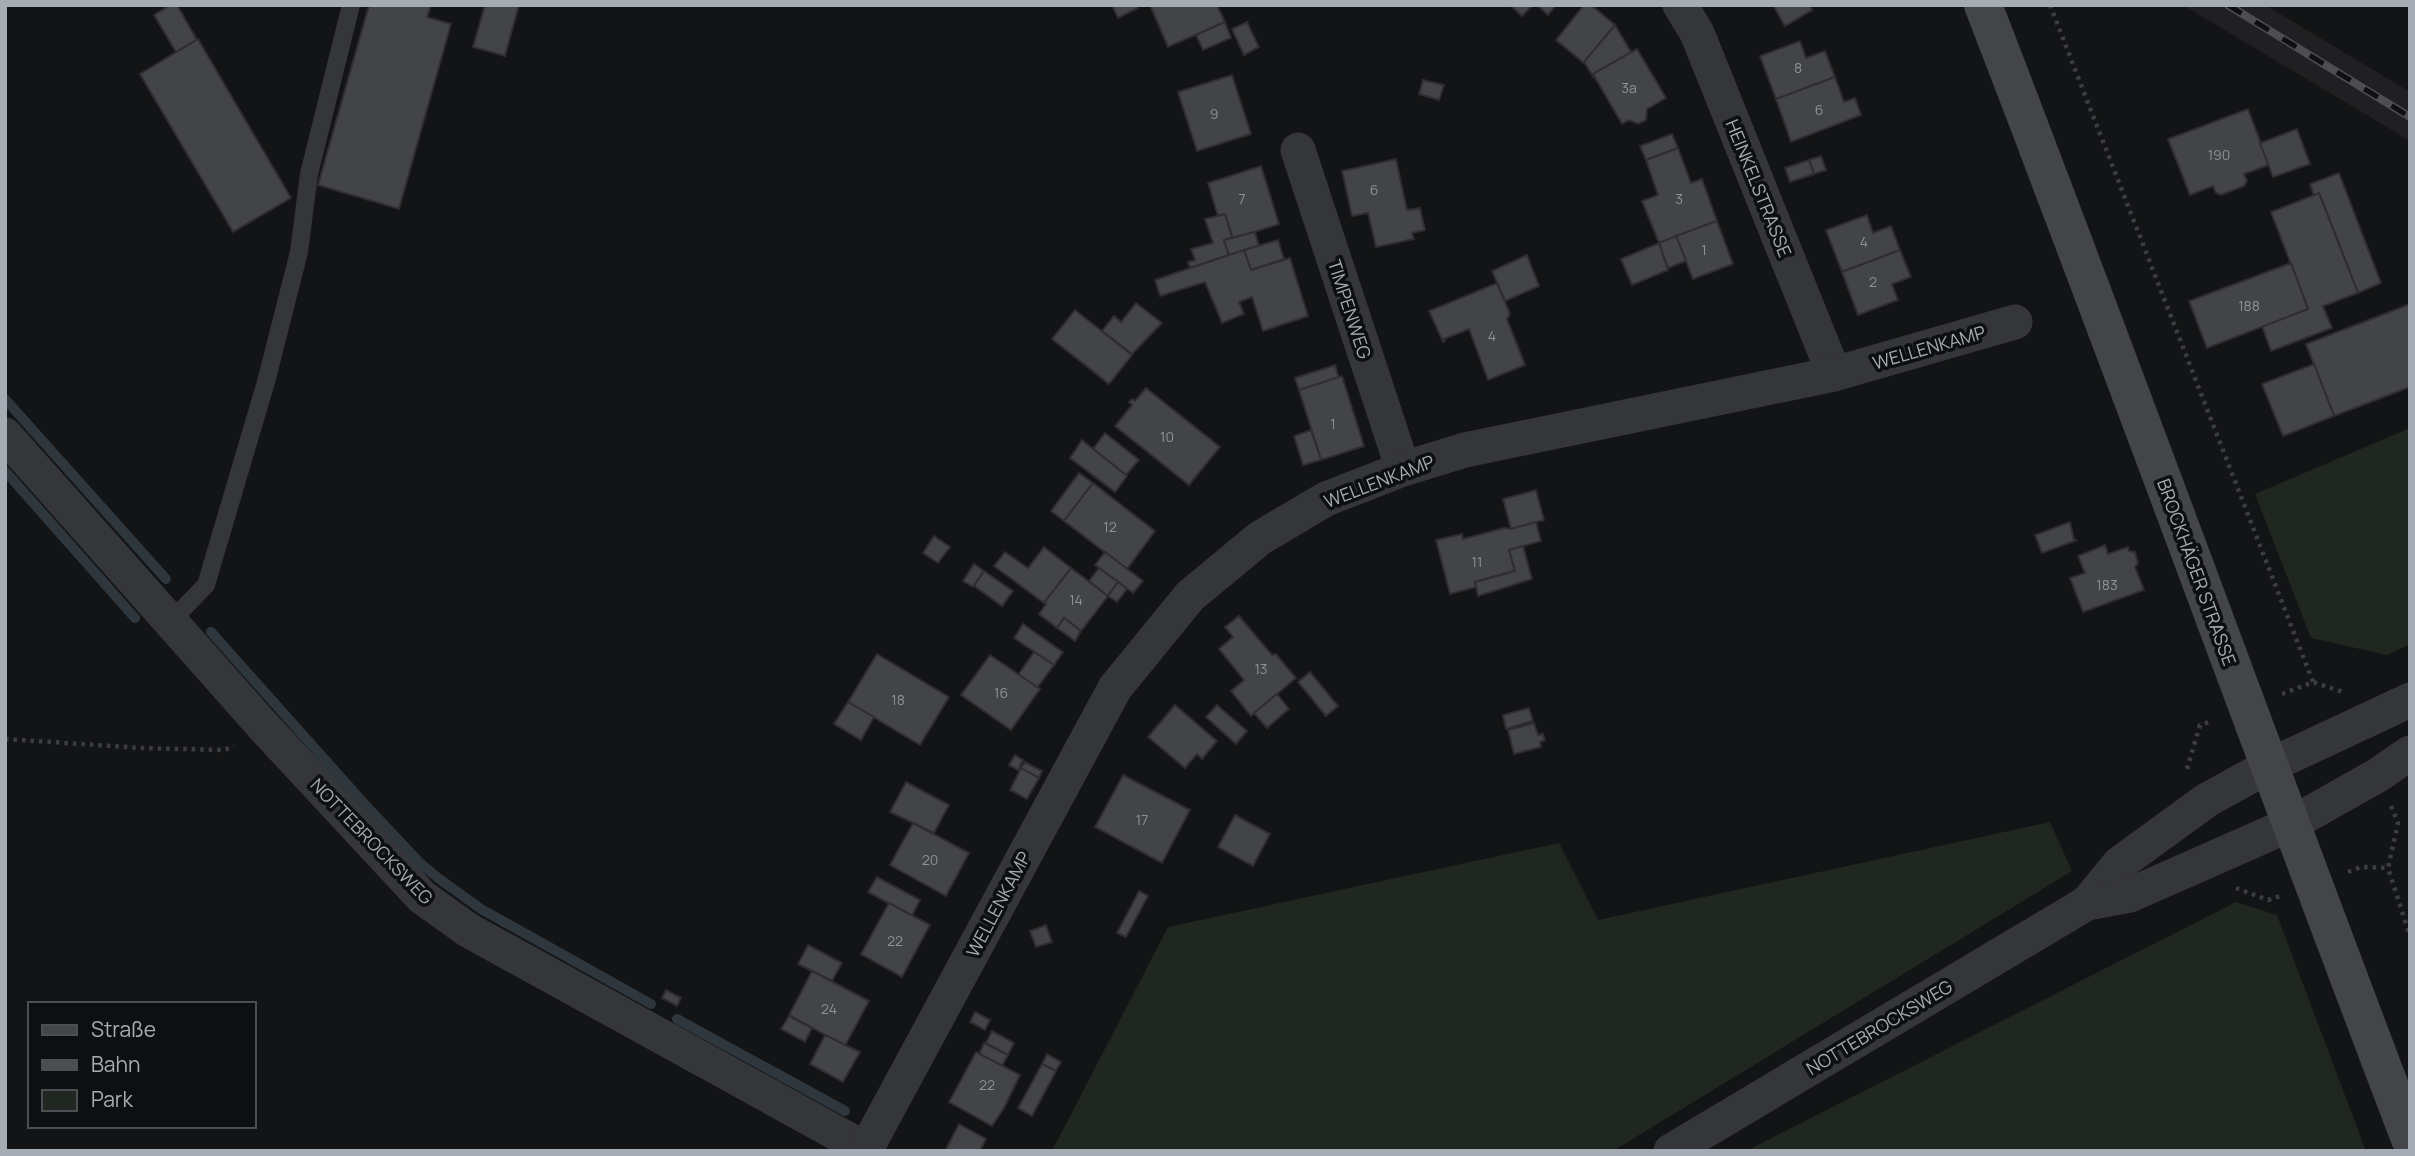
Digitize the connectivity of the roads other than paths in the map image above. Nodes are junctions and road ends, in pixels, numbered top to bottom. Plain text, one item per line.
1 (351, 5) edge
2 (1680, 5) edge
3 (1983, 5) edge
4 (1298, 149) dead end
5 (2015, 322) dead end
6 (1834, 374) junction
7 (5, 435) edge
8 (1403, 469) junction
9 (172, 621) junction
10 (2410, 700) edge
11 (2410, 753) edge
12 (2269, 766) junction
13 (2291, 824) junction
14 (2087, 903) junction
15 (2410, 1139) edge
16 (867, 1150) edge
17 (1671, 1151) edge

1 - 9 lane
2 - 6 street, HEINKELSTRASSE
3 - 12 main road, BROCKHÄGER STRASSE
4 - 8 street, TIMPENWEG
5 - 6 street, WELLENKAMP
6 - 8 street, WELLENKAMP
7 - 9 street, NOTTEBROCKSWEG
8 - 16 street, WELLENKAMP
9 - 16 street, NOTTEBROCKSWEG
10 - 12 street, NOTTEBROCKSWEG
11 - 13 street, NOTTEBROCKSWEG
12 - 13 main road, BROCKHÄGER STRASSE
12 - 14 street, NOTTEBROCKSWEG
13 - 14 street, NOTTEBROCKSWEG
13 - 15 main road, BROCKHÄGER STRASSE
14 - 17 street, NOTTEBROCKSWEG

